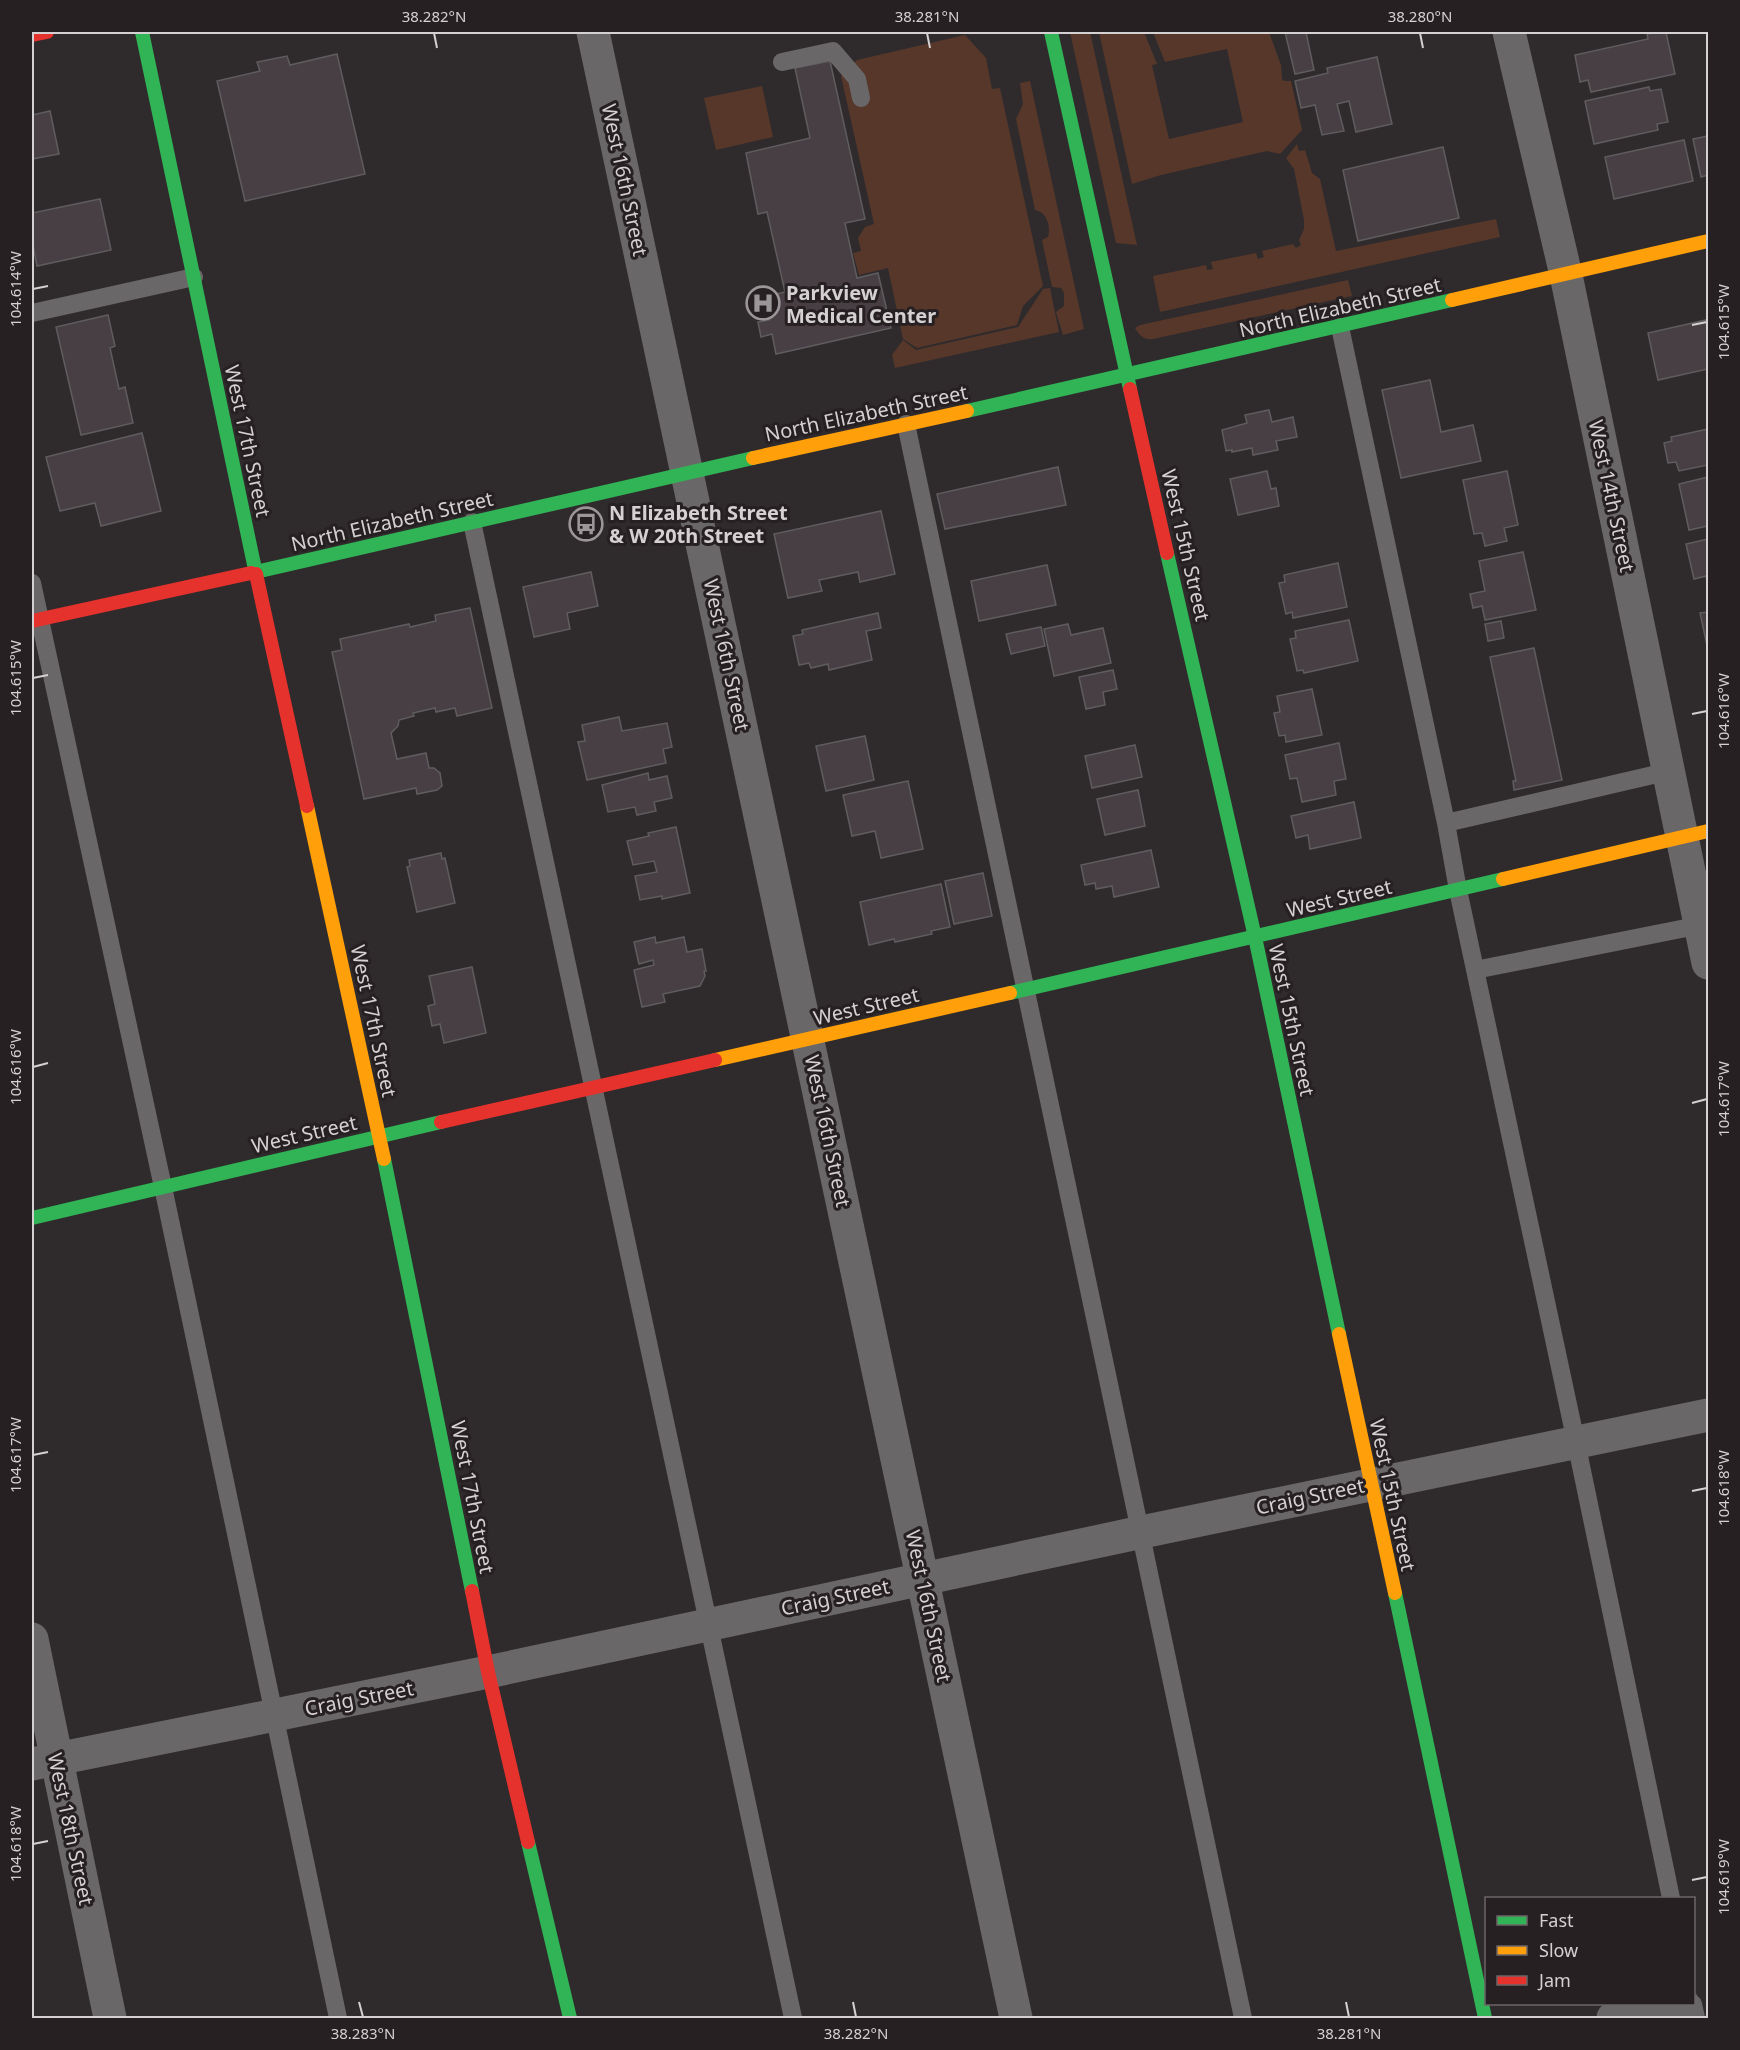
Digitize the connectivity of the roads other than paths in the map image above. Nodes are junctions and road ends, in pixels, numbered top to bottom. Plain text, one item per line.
1 (47, 32) edge
2 (142, 32) edge
3 (593, 32) edge
4 (1051, 32) edge
5 (1509, 32) edge
6 (32, 35) edge
7 (782, 62) dead end
8 (861, 98) dead end
9 (1708, 241) edge
10 (1566, 275) junction
11 (194, 277) junction
12 (32, 313) edge
13 (1340, 327) junction
14 (1127, 376) junction
15 (906, 424) junction
16 (688, 472) junction
17 (472, 522) junction
18 (256, 572) junction
19 (32, 583) edge
20 (35, 620) edge
21 (1670, 771) junction
22 (1446, 823) junction
23 (1696, 834) edge
24 (1458, 890) junction
25 (1701, 925) junction
26 (1255, 938) junction
27 (1708, 963) edge
28 (1475, 970) junction
29 (1024, 990) junction
30 (809, 1039) junction
31 (593, 1088) junction
32 (380, 1136) junction
33 (163, 1186) junction
34 (32, 1218) edge
35 (1708, 1415) edge
36 (1576, 1442) junction
37 (1371, 1484) junction
38 (1142, 1532) junction
39 (923, 1578) junction
40 (708, 1624) junction
41 (32, 1639) edge
42 (489, 1672) junction
43 (37, 1689) edge
44 (275, 1715) junction
45 (44, 1762) edge
46 (1671, 1897) edge
47 (1678, 2005) edge
48 (110, 2019) edge
49 (338, 2019) edge
50 (570, 2019) edge
51 (793, 2019) edge
52 (1016, 2019) edge
53 (1243, 2019) edge
54 (1485, 2019) edge
55 (1613, 2019) edge

1 - 6 street
2 - 11 street, West 17th Street
3 - 16 street, West 16th Street
4 - 14 street, West 15th Street
5 - 10 street, West 14th Street
7 - 8 lane
9 - 10 street, North Elizabeth Street
10 - 13 street, North Elizabeth Street
10 - 21 street, West 14th Street
11 - 12 lane
11 - 18 street, West 17th Street
13 - 14 street, North Elizabeth Street
13 - 22 lane
14 - 15 street, North Elizabeth Street
14 - 26 street, West 15th Street
15 - 16 street, North Elizabeth Street
15 - 29 lane
16 - 17 street, North Elizabeth Street
16 - 30 street, West 16th Street
17 - 18 street, North Elizabeth Street
17 - 31 lane
18 - 20 street, North Elizabeth Street
18 - 32 street, West 17th Street
19 - 20 lane
20 - 33 lane
21 - 22 lane
21 - 23 street, West 14th Street
22 - 24 lane
23 - 24 street, West Street
23 - 25 street, West 14th Street
24 - 26 street, West Street
24 - 28 lane
25 - 27 street, West 14th Street
25 - 28 lane
26 - 29 street, West Street
26 - 37 street, West 15th Street
28 - 36 lane
29 - 30 street, West Street
29 - 38 lane
30 - 31 street, West Street
30 - 39 street, West 16th Street
31 - 32 street, West Street
31 - 40 lane
32 - 33 street, West Street
32 - 42 street, West 17th Street
33 - 34 street, West Street
33 - 44 lane
35 - 36 street, Craig Street
36 - 37 street, Craig Street
36 - 46 lane
37 - 38 street, Craig Street
37 - 54 street, West 15th Street
38 - 39 street, Craig Street
38 - 53 lane
39 - 40 street, Craig Street
39 - 52 street, West 16th Street
40 - 42 street, Craig Street
40 - 51 lane
41 - 43 street, West 18th Street
42 - 44 street, Craig Street
42 - 50 street, West 17th Street
43 - 45 street, West 18th Street
44 - 45 street, Craig Street
44 - 49 lane
45 - 48 street, West 18th Street
47 - 55 street

